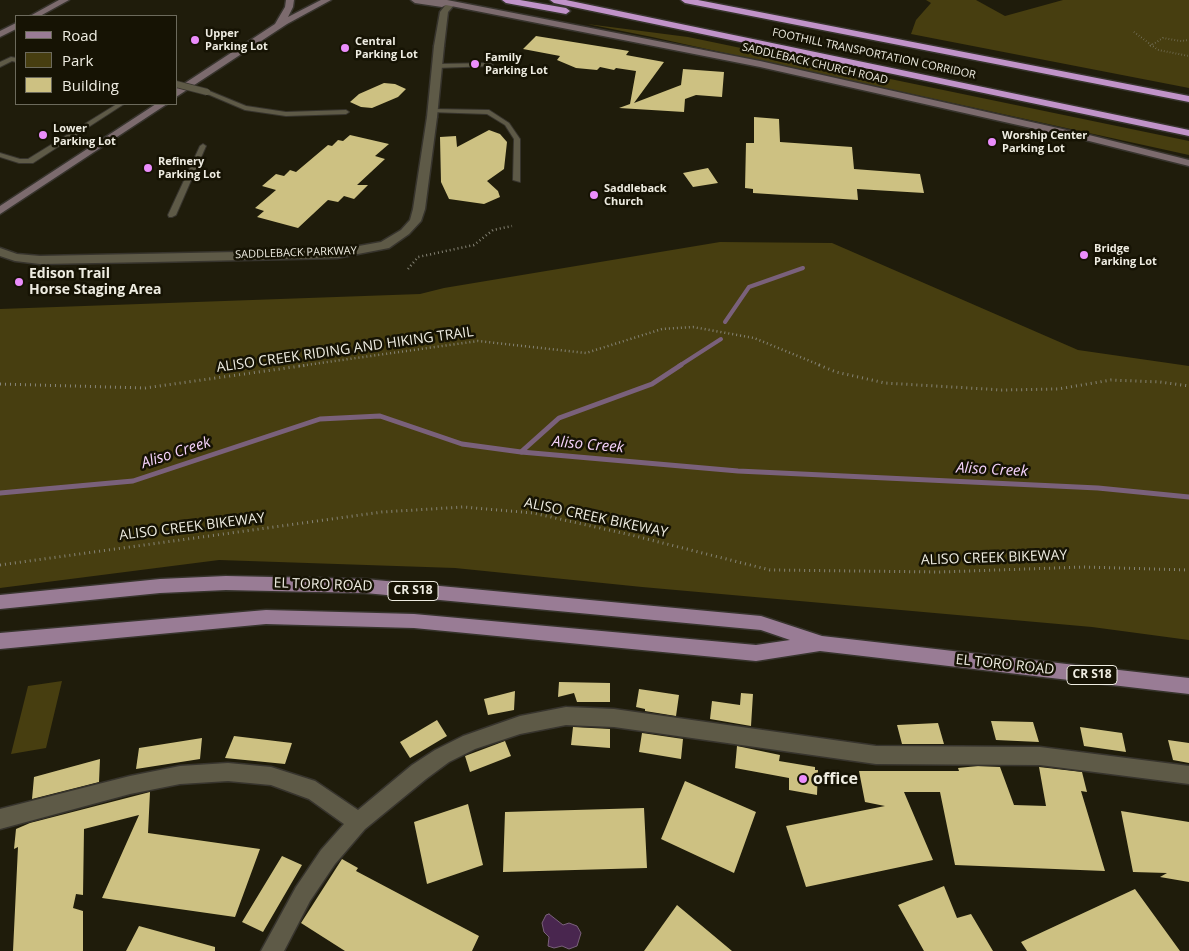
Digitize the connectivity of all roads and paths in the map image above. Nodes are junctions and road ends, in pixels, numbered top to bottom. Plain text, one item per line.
1 (65, 0) edge
2 (290, 0) edge
3 (327, 0) edge
4 (415, 0) edge
5 (434, 0) edge
6 (506, 0) edge
7 (554, 0) edge
8 (686, 0) edge
9 (712, 0) edge
10 (452, 4) junction
11 (36, 15) edge
12 (15, 26) edge
13 (277, 27) junction
14 (1134, 32) dead end
15 (0, 34) edge
16 (1189, 40) edge
17 (893, 42) junction
18 (761, 44) junction
19 (1150, 46) junction
20 (1189, 56) edge
21 (14, 60) edge
22 (0, 65) edge
23 (490, 65) dead end
24 (436, 66) junction
25 (178, 85) edge
26 (178, 93) edge
27 (1189, 100) edge
28 (119, 105) edge
29 (160, 105) edge
30 (346, 112) dead end
31 (432, 114) junction
32 (1189, 133) edge
33 (203, 146) dead end
34 (0, 155) edge
35 (1189, 163) edge
36 (517, 180) dead end
37 (0, 211) edge
38 (172, 215) dead end
39 (512, 226) dead end
40 (0, 252) edge
41 (408, 270) dead end
42 (0, 384) edge
43 (1189, 386) edge
44 (0, 565) edge
45 (1189, 570) edge
46 (0, 602) edge
47 (0, 641) edge
48 (822, 644) junction
49 (1189, 686) edge
50 (1189, 775) edge
51 (0, 819) edge
52 (358, 822) junction
53 (272, 951) edge

1 - 11 main road
2 - 13 main road
3 - 13 main road
4 - 10 main road
5 - 10 main road, SADDLEBACK CHURCH ROAD
6 - 18 highway
7 - 18 highway, FOOTHILL TRANSPORTATION CORRIDOR
8 - 17 highway, FOOTHILL TRANSPORTATION CORRIDOR
9 - 17 highway
10 - 24 street, SADDLEBACK PARKWAY
10 - 35 main road, SADDLEBACK CHURCH ROAD
12 - 15 main road
13 - 26 main road
14 - 19 path
16 - 19 path
17 - 27 highway, FOOTHILL TRANSPORTATION CORRIDOR
18 - 32 highway, FOOTHILL TRANSPORTATION CORRIDOR
19 - 20 path
21 - 22 lane
23 - 24 lane
24 - 31 street, SADDLEBACK PARKWAY
25 - 30 lane, bridge
28 - 34 lane
29 - 37 main road
31 - 36 lane
31 - 40 street, SADDLEBACK PARKWAY
33 - 38 lane
39 - 41 path
42 - 43 path, ALISO CREEK RIDING AND HIKING TRAIL
44 - 45 path, ALISO CREEK BIKEWAY
46 - 48 main road, EL TORO ROAD / CR S18
47 - 48 main road, EL TORO ROAD / CR S18
48 - 49 main road, EL TORO ROAD / CR S18
50 - 52 street
51 - 52 street
52 - 53 street

